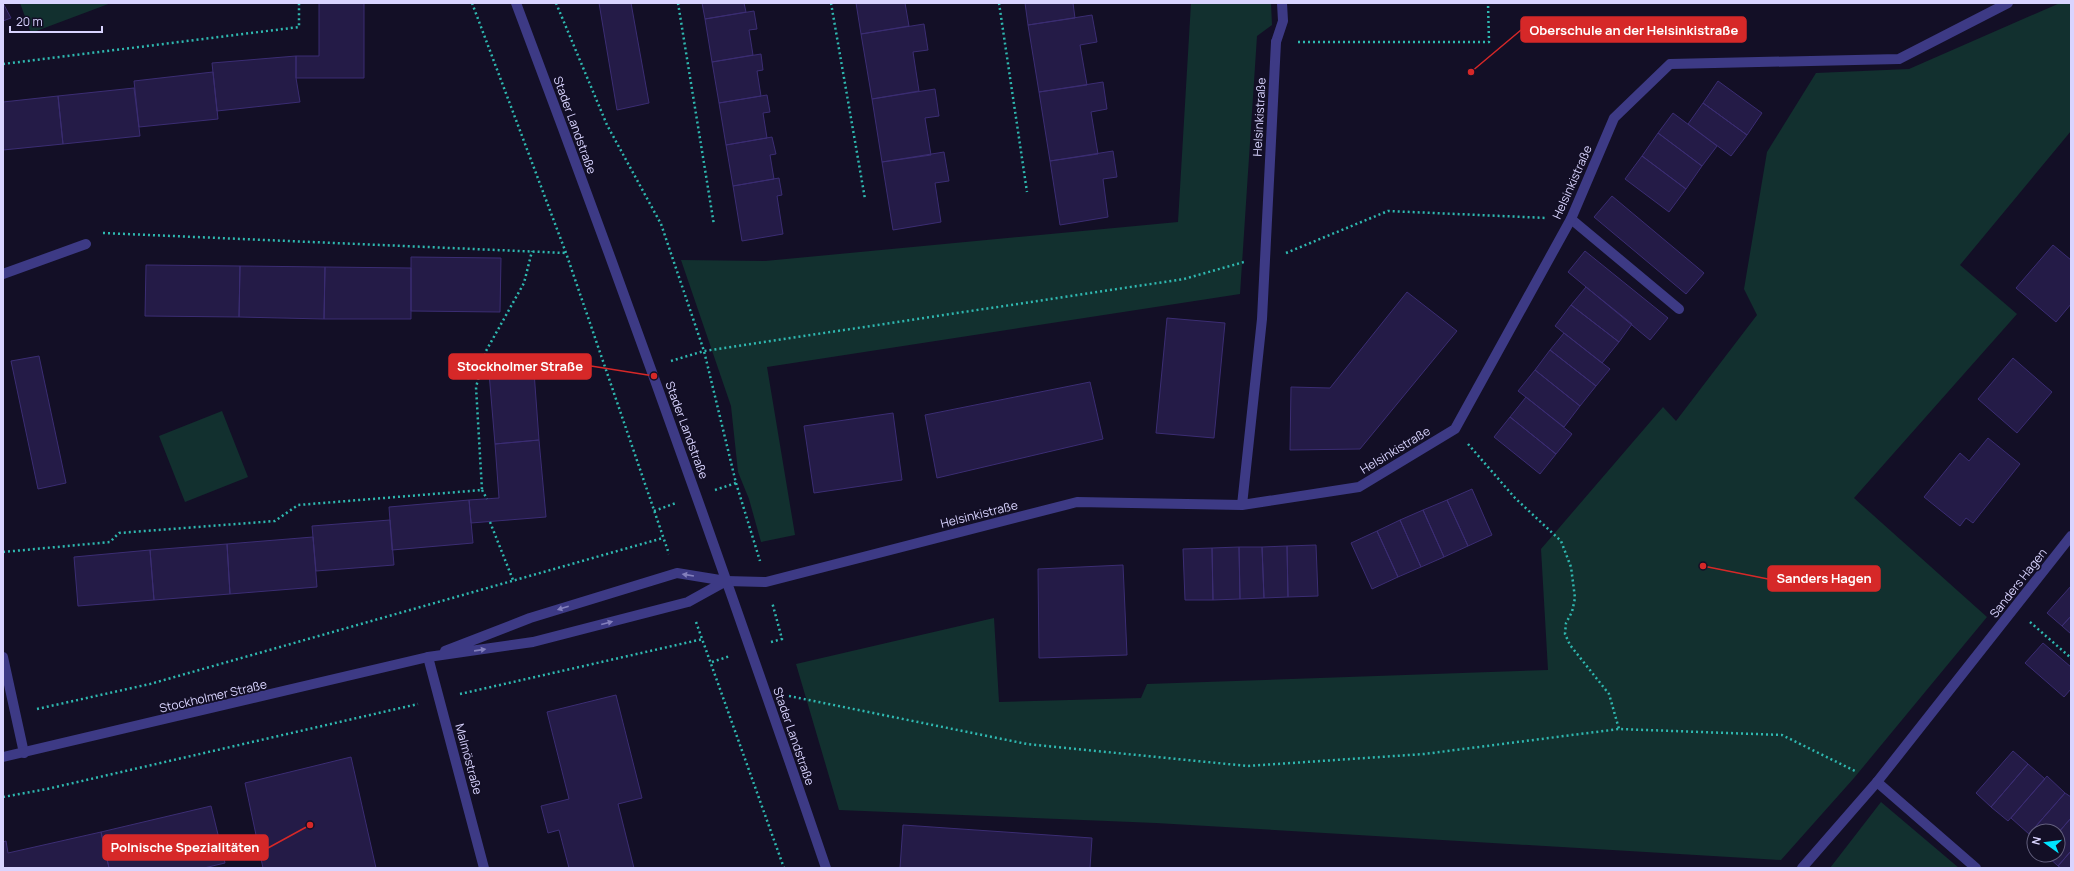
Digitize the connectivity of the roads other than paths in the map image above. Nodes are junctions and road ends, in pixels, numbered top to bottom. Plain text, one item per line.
1 (516, 3) edge
2 (1282, 3) edge
3 (2008, 3) edge
4 (1571, 219) junction
5 (86, 244) road end
6 (3, 274) edge
7 (1679, 309) dead end
8 (1242, 505) junction
9 (2071, 536) edge
10 (726, 581) junction
11 (3, 657) edge
12 (428, 657) junction
13 (24, 753) junction
14 (3, 757) edge
15 (1877, 782) junction
16 (484, 868) edge
17 (826, 868) edge
18 (1802, 868) edge
19 (1976, 868) edge

1 - 10 street, Stader Landstraße
2 - 8 street, Helsinkistraße
3 - 4 street, Helsinkistraße
4 - 7 street
4 - 8 street, Helsinkistraße
5 - 6 street
8 - 10 street, Helsinkistraße
9 - 15 street, Sanders Hagen
12 -> 10 street, Stockholmer Straße
10 -> 12 street, Stockholmer Straße
10 - 17 street, Stader Landstraße
11 - 13 street
12 - 13 street, Stockholmer Straße
12 - 16 street, Malmöstraße
13 - 14 street, Stockholmer Straße
15 - 18 street, Sanders Hagen
15 - 19 street

